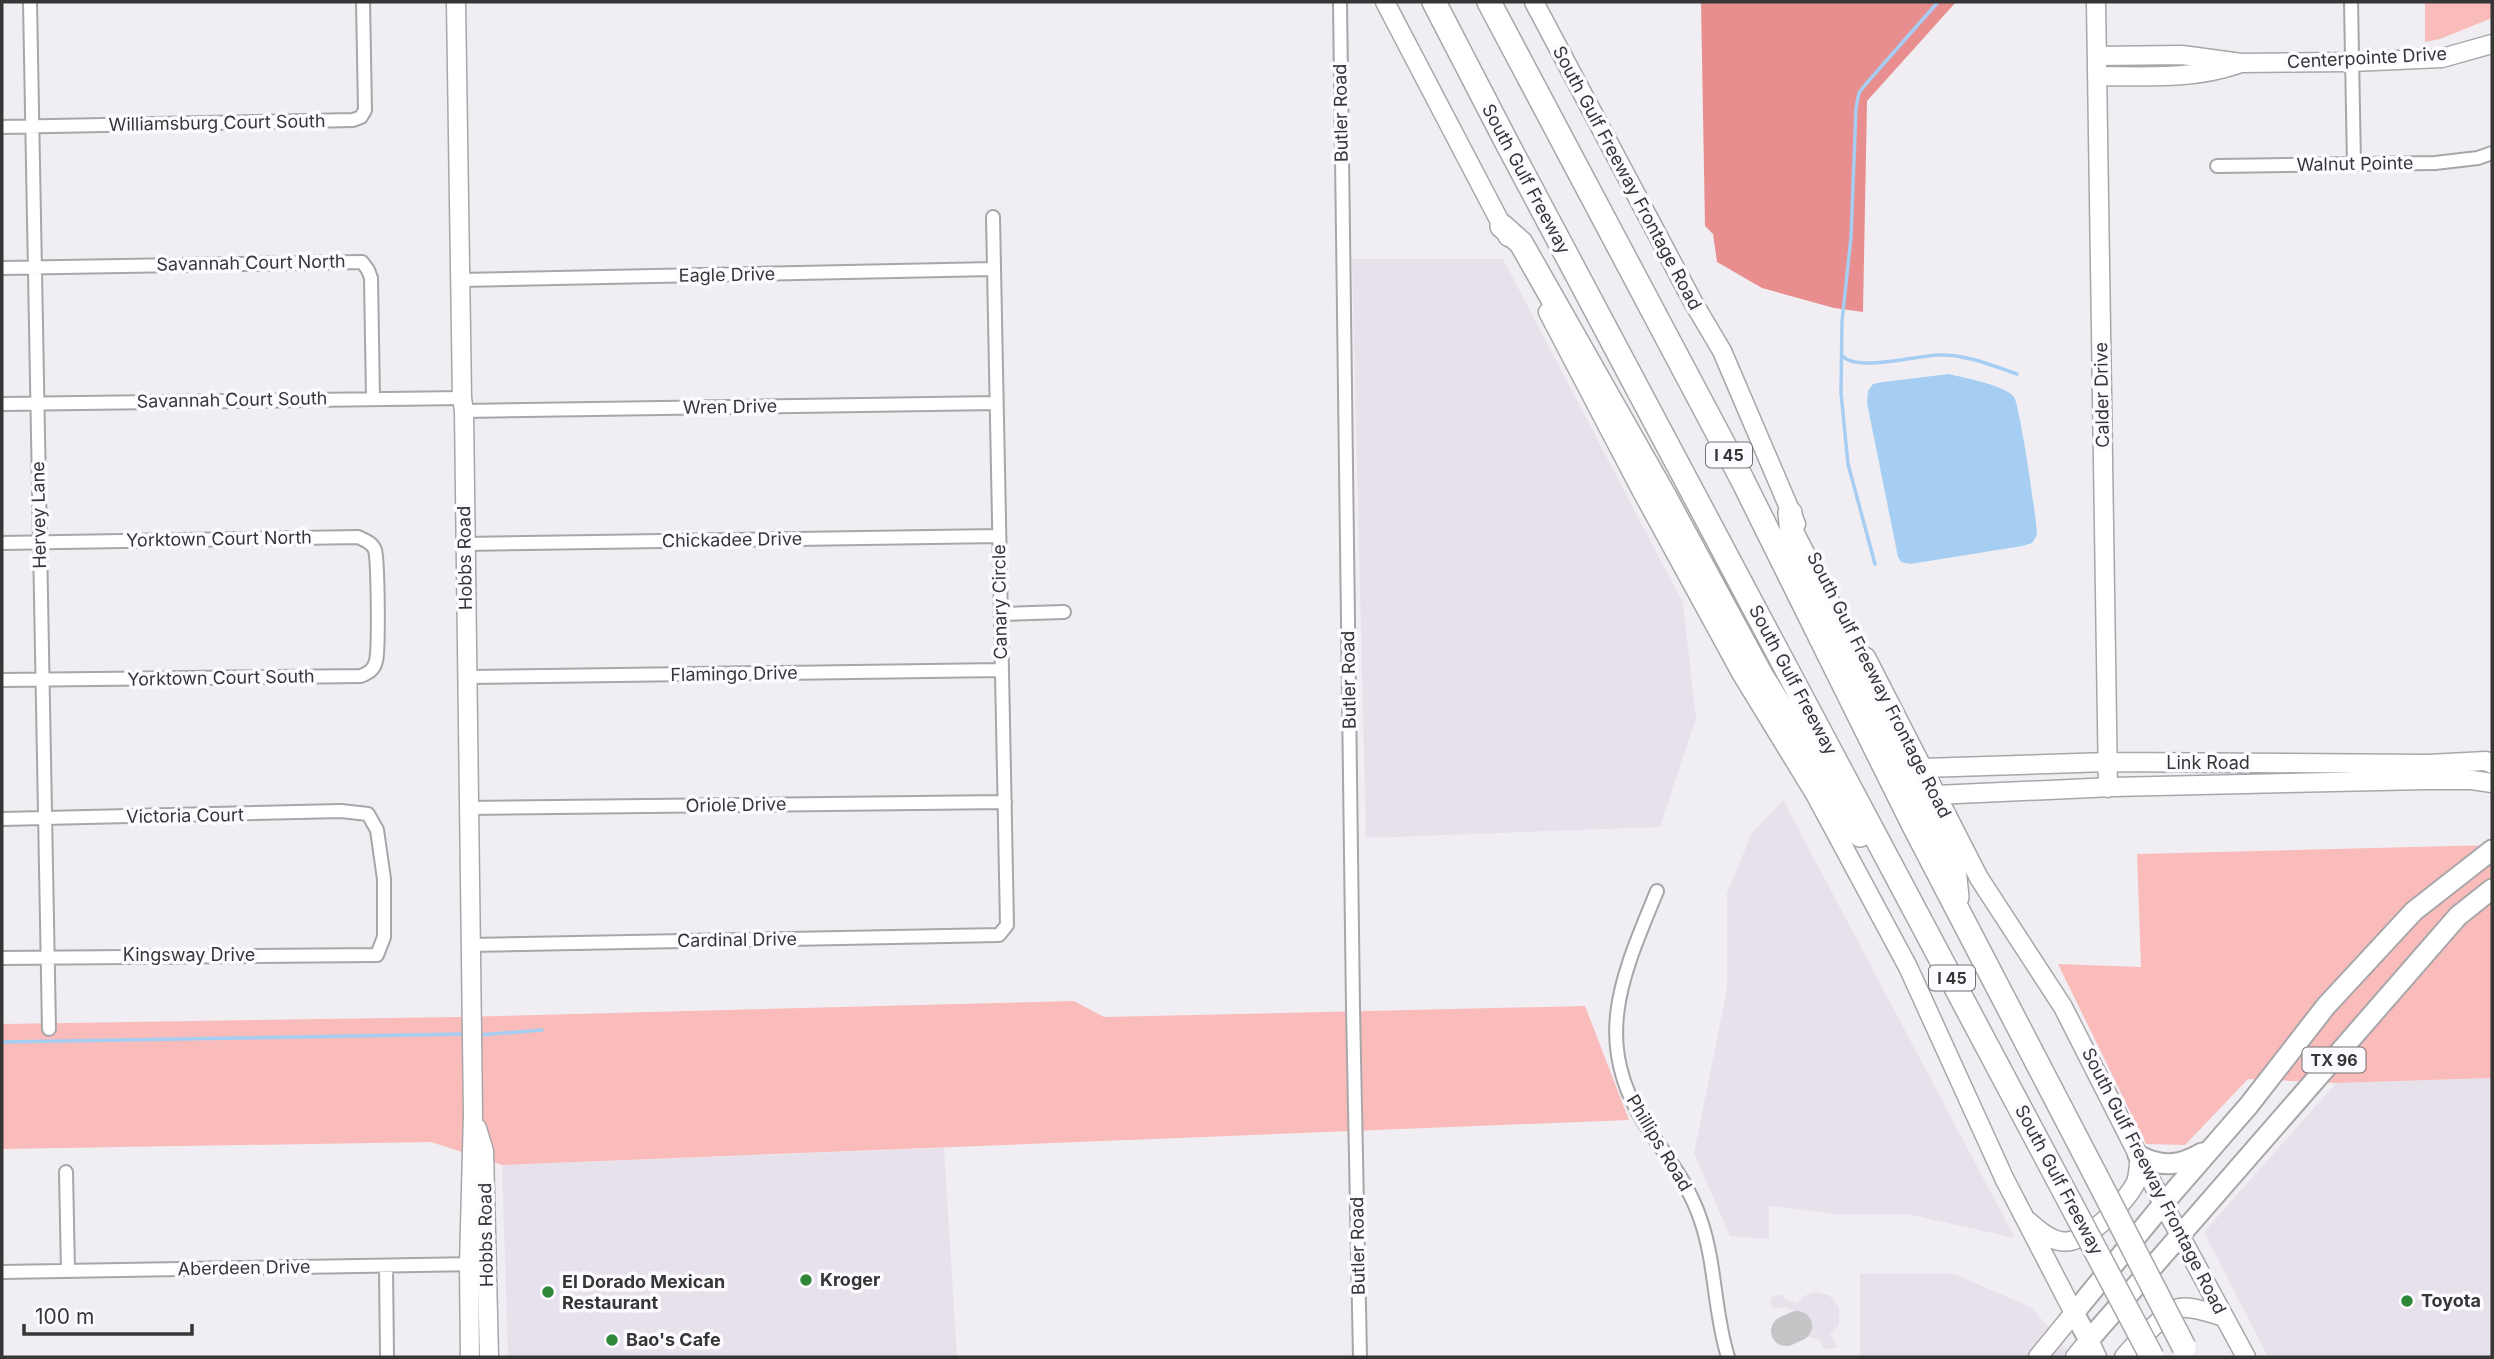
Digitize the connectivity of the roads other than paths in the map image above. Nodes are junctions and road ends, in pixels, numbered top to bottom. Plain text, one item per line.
1 (30, 2) edge
2 (363, 2) edge
3 (456, 2) edge
4 (1340, 2) edge
5 (1385, 2) edge
6 (1434, 2) edge
7 (1489, 2) edge
8 (1534, 2) edge
9 (2096, 2) edge
10 (2351, 2) edge
11 (2492, 44) edge
12 (2097, 56) junction
13 (2352, 62) junction
14 (2241, 63) junction
15 (2097, 76) junction
16 (32, 126) junction
17 (2, 127) edge
18 (2492, 153) edge
19 (2354, 164) junction
20 (2217, 166) dead end
21 (993, 217) dead end
22 (1502, 226) junction
23 (2, 268) edge
24 (35, 268) junction
25 (993, 269) junction
26 (460, 280) junction
27 (373, 398) junction
28 (996, 403) junction
29 (2, 404) edge
30 (37, 404) junction
31 (463, 404) junction
32 (1790, 513) junction
33 (999, 537) junction
34 (40, 542) junction
35 (2, 543) edge
36 (464, 544) junction
37 (377, 606) joint
38 (1064, 612) dead end
39 (1001, 614) junction
40 (1002, 670) junction
41 (466, 677) junction
42 (2, 680) edge
43 (42, 680) junction
44 (2108, 762) junction
45 (2264, 763) junction
46 (2492, 764) edge
47 (1923, 768) junction
48 (2492, 783) edge
49 (2265, 784) junction
50 (2108, 788) junction
51 (1936, 796) junction
52 (1005, 802) junction
53 (468, 808) junction
54 (45, 818) junction
55 (2, 819) edge
56 (2492, 850) edge
57 (1905, 888) junction
58 (2492, 889) edge
59 (1657, 891) dead end
60 (1959, 914) junction
61 (1003, 933) joint
62 (470, 945) junction
63 (377, 956) joint
64 (47, 957) junction
65 (2, 958) edge
66 (49, 1029) dead end
67 (2212, 1147) junction
68 (2139, 1156) junction
69 (66, 1172) dead end
70 (2163, 1204) junction
71 (2025, 1219) junction
72 (2180, 1236) junction
73 (478, 1264) junction
74 (386, 1267) junction
75 (68, 1271) junction
76 (2, 1272) edge
77 (2074, 1313) junction
78 (2224, 1317) junction
79 (2093, 1349) edge
80 (2187, 1352) edge
81 (387, 1357) edge
82 (470, 1357) edge
83 (489, 1357) edge
84 (1360, 1357) edge
85 (1728, 1357) edge
86 (2038, 1357) edge
87 (2075, 1357) edge
88 (2124, 1357) edge
89 (2152, 1357) edge
90 (2246, 1357) edge

1 - 16 street, Hervey Lane
2 - 16 street, Williamsburg Court South
3 - 26 street, Hobbs Road
4 - 84 street, Butler Road
5 - 22 street
6 - 57 highway, South Gulf Freeway / I 45
7 - 60 highway, South Gulf Freeway / I 45
8 - 32 street, South Gulf Freeway Frontage Road
9 - 12 street, Calder Drive
10 - 13 street
11 - 13 street, Centerpointe Drive
12 - 14 street, Centerpointe Drive
12 - 15 street, Calder Drive
13 - 14 street, Centerpointe Drive
13 - 19 street
14 - 15 street, Centerpointe Drive
15 - 44 street, Calder Drive
16 - 17 street, Williamsburg Court South
16 - 24 street, Hervey Lane
18 - 19 street, Walnut Pointe
19 - 20 street, Walnut Pointe
21 - 25 street, Canary Circle
22 - 57 highway
22 - 71 street
23 - 24 street, Savannah Court North
24 - 27 street, Savannah Court North
24 - 30 street, Hervey Lane
25 - 26 street, Eagle Drive
25 - 28 street, Canary Circle
26 - 31 street, Hobbs Road
27 - 30 street, Savannah Court South
27 - 31 street, Savannah Court South
28 - 31 street, Wren Drive
28 - 33 street, Canary Circle
29 - 30 street, Savannah Court South
30 - 34 street, Hervey Lane
31 - 36 street, Hobbs Road
32 - 47 street, South Gulf Freeway Frontage Road
32 - 60 highway
33 - 36 street, Chickadee Drive
33 - 39 street, Canary Circle
34 - 35 street, Yorktown Court North
34 - 37 street, Yorktown Court North
34 - 43 street, Hervey Lane
36 - 41 street, Hobbs Road
37 - 43 street, Yorktown Court South
38 - 39 street
39 - 40 street, Canary Circle
40 - 41 street, Flamingo Drive
40 - 52 street, Canary Circle
41 - 53 street, Hobbs Road
42 - 43 street, Yorktown Court South
43 - 54 street, Hervey Lane
44 - 45 street, Link Road
44 - 47 street, Link Road
44 - 50 street, Calder Drive
45 - 46 street, Link Road
45 - 49 street
47 - 51 street, South Gulf Freeway Frontage Road
48 - 49 street, Link Road
49 - 50 street, Link Road
50 - 51 street, Link Road
51 - 68 street, South Gulf Freeway Frontage Road
52 - 53 street, Oriole Drive
52 - 61 street, Canary Circle
53 - 62 street, Hobbs Road
54 - 55 street, Victoria Court
54 - 63 street, Victoria Court
54 - 64 street, Hervey Lane
56 - 67 main road, TX 96
57 - 89 highway, South Gulf Freeway / I 45, bridge
58 - 72 main road, TX 96
59 - 85 street, Phillips Road
60 - 80 highway, South Gulf Freeway / I 45, bridge
61 - 62 street, Cardinal Drive
62 - 73 street, Hobbs Road
63 - 64 street, Kingsway Drive
64 - 65 street, Kingsway Drive
64 - 66 street, Hervey Lane
67 - 68 main road
67 - 70 main road, TX 96
68 - 70 street, South Gulf Freeway Frontage Road
68 - 71 street
69 - 75 street
70 - 72 street, South Gulf Freeway Frontage Road
70 - 77 main road, TX 96
71 - 77 street
72 - 78 street, South Gulf Freeway Frontage Road
72 - 79 main road, TX 96
73 - 74 street, Aberdeen Drive
73 - 82 street, Hobbs Road
73 - 83 street, Hobbs Road
74 - 75 street, Aberdeen Drive
74 - 81 street
75 - 76 street, Aberdeen Drive
77 - 79 main road
77 - 86 street
78 - 88 street
78 - 90 street, South Gulf Freeway Frontage Road
79 - 87 street

